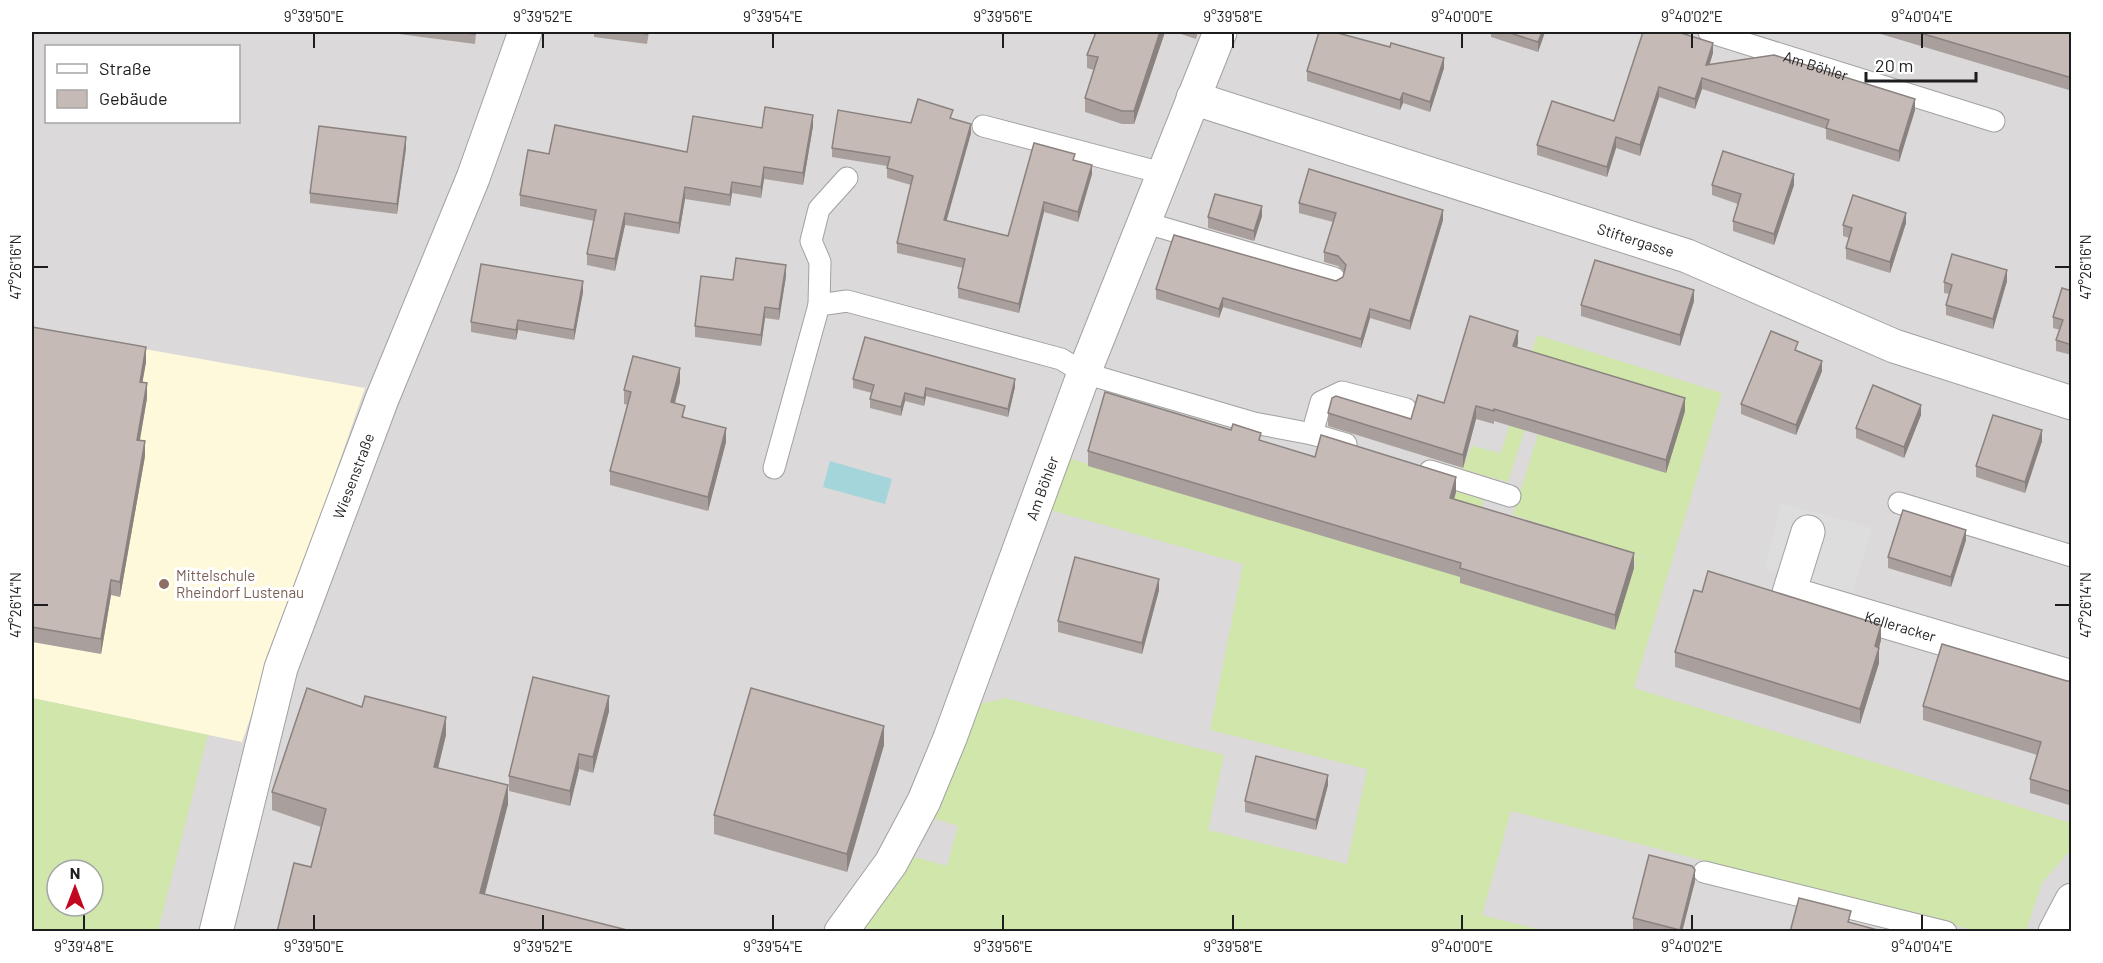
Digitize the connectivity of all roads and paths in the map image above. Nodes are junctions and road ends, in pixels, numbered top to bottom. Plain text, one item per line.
1 (525, 32) edge
2 (1220, 32) edge
3 (1709, 32) edge
4 (1193, 98) junction
5 (1994, 121) dead end
6 (983, 126) dead end
7 (1162, 173) junction
8 (847, 178) dead end
9 (1143, 222) junction
10 (1334, 278) edge
11 (819, 305) junction
12 (1084, 373) junction
13 (2072, 403) edge
14 (1406, 409) dead end
15 (1312, 434) junction
16 (1366, 451) edge
17 (1410, 465) edge
18 (774, 468) dead end
19 (1510, 496) dead end
20 (1899, 503) dead end
21 (1808, 532) dead end
22 (2072, 556) edge
23 (2072, 677) edge
24 (1704, 872) dead end
25 (2072, 900) edge
26 (216, 932) edge
27 (841, 932) edge
28 (1946, 932) edge
29 (2055, 932) edge

1 - 26 street, Wiesenstraße
2 - 4 street, Am Böhler
3 - 5 lane, Am Böhler
4 - 7 street, Am Böhler
4 - 13 street, Stiftergasse
6 - 7 lane
7 - 9 street, Am Böhler
8 - 11 lane
9 - 10 lane
9 - 12 street, Am Böhler
11 - 12 lane
11 - 18 lane
12 - 15 lane
12 - 27 street, Am Böhler
14 - 15 lane
15 - 16 lane
17 - 19 lane
20 - 22 lane
21 - 23 street, Kelleracker
24 - 28 lane
25 - 29 street

